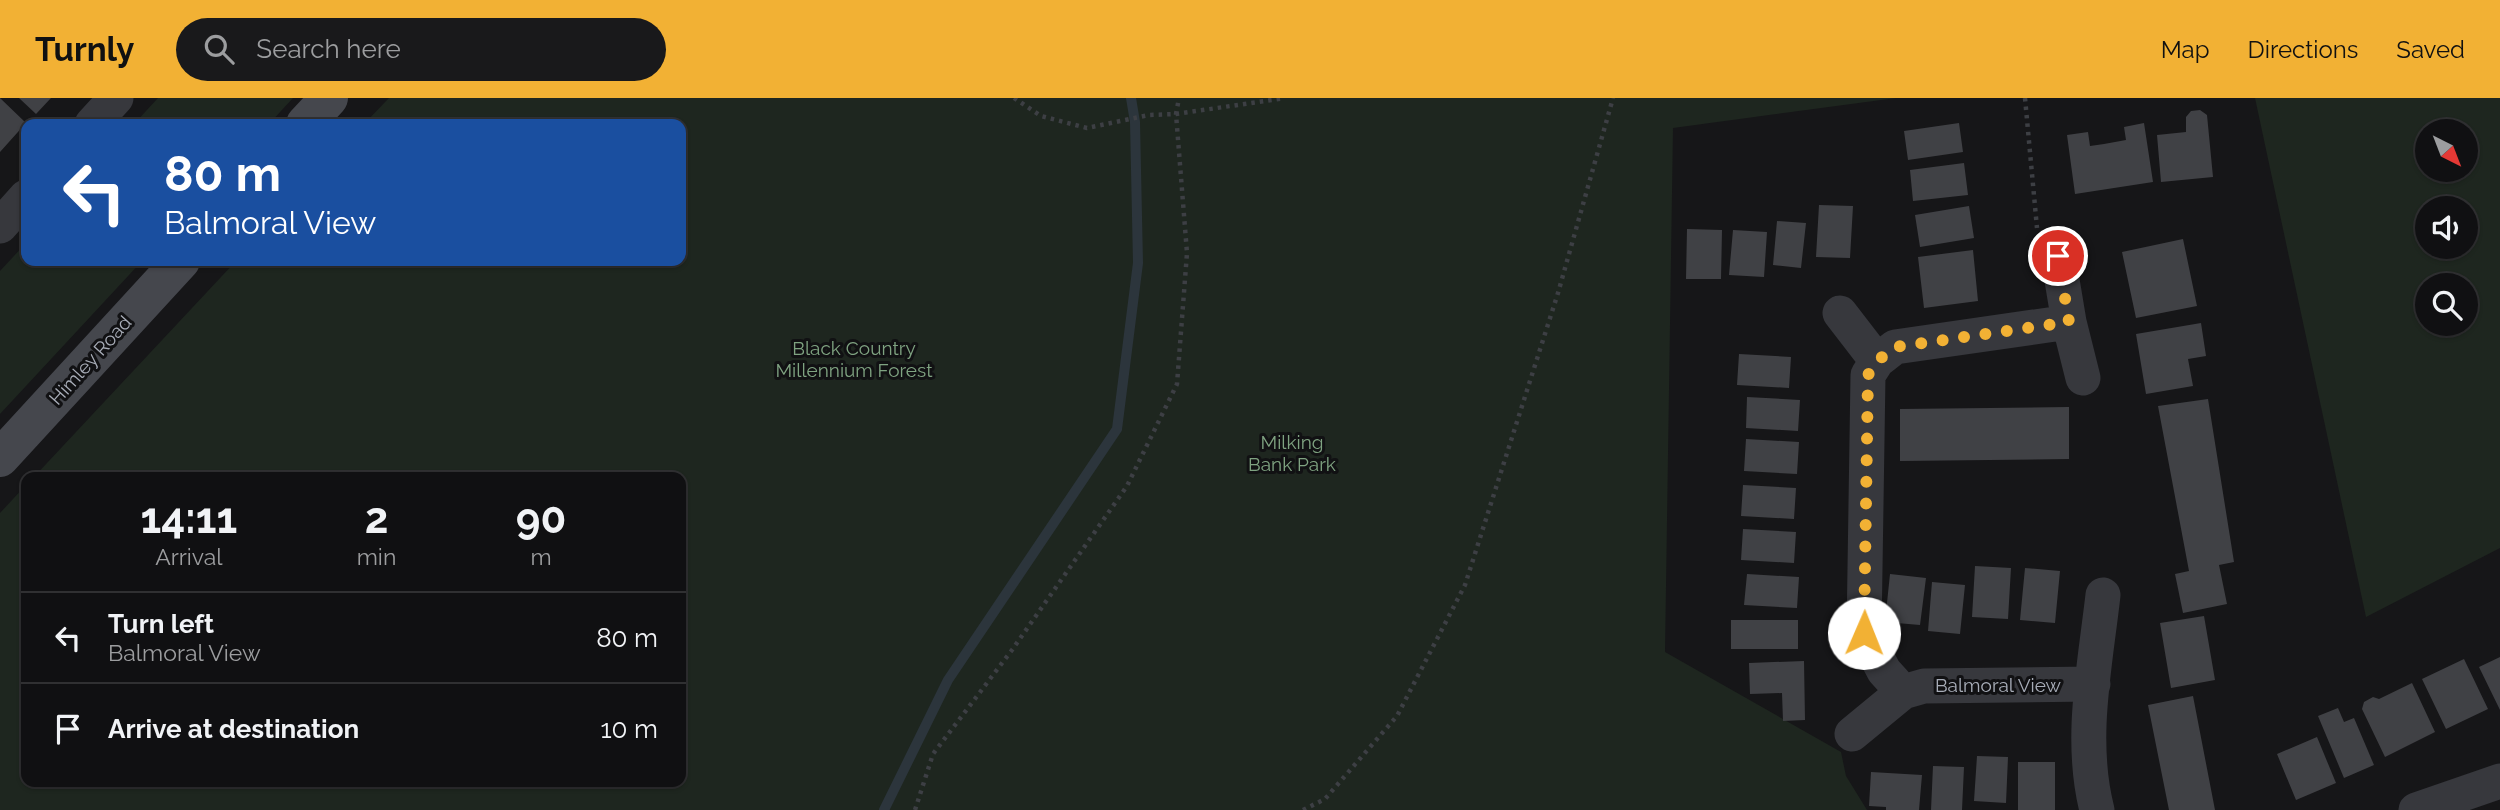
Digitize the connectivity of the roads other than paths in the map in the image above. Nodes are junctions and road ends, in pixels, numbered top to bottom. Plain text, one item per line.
1 (116, 98) edge
2 (329, 98) edge
3 (97, 119) edge
4 (310, 119) edge
5 (21, 203) edge
6 (0, 226) edge
7 (2058, 256) road end
8 (176, 266) edge
9 (1840, 313) dead end
10 (2069, 322) junction
11 (1877, 361) junction
12 (2082, 378) dead end
13 (0, 458) edge
14 (2103, 594) dead end
15 (2093, 684) junction
16 (1903, 692) junction
17 (1852, 734) dead end
18 (2500, 781) edge
19 (2097, 810) edge
20 (2416, 810) edge

1 - 3 street
2 - 4 main road
5 - 6 street
7 - 10 street
8 - 13 main road, Himley Road
9 - 11 street
10 - 11 street
10 - 12 street
11 - 16 street
14 - 15 street
15 - 16 street, Balmoral View
15 - 19 street
16 - 17 street, Balmoral View
18 - 20 street

